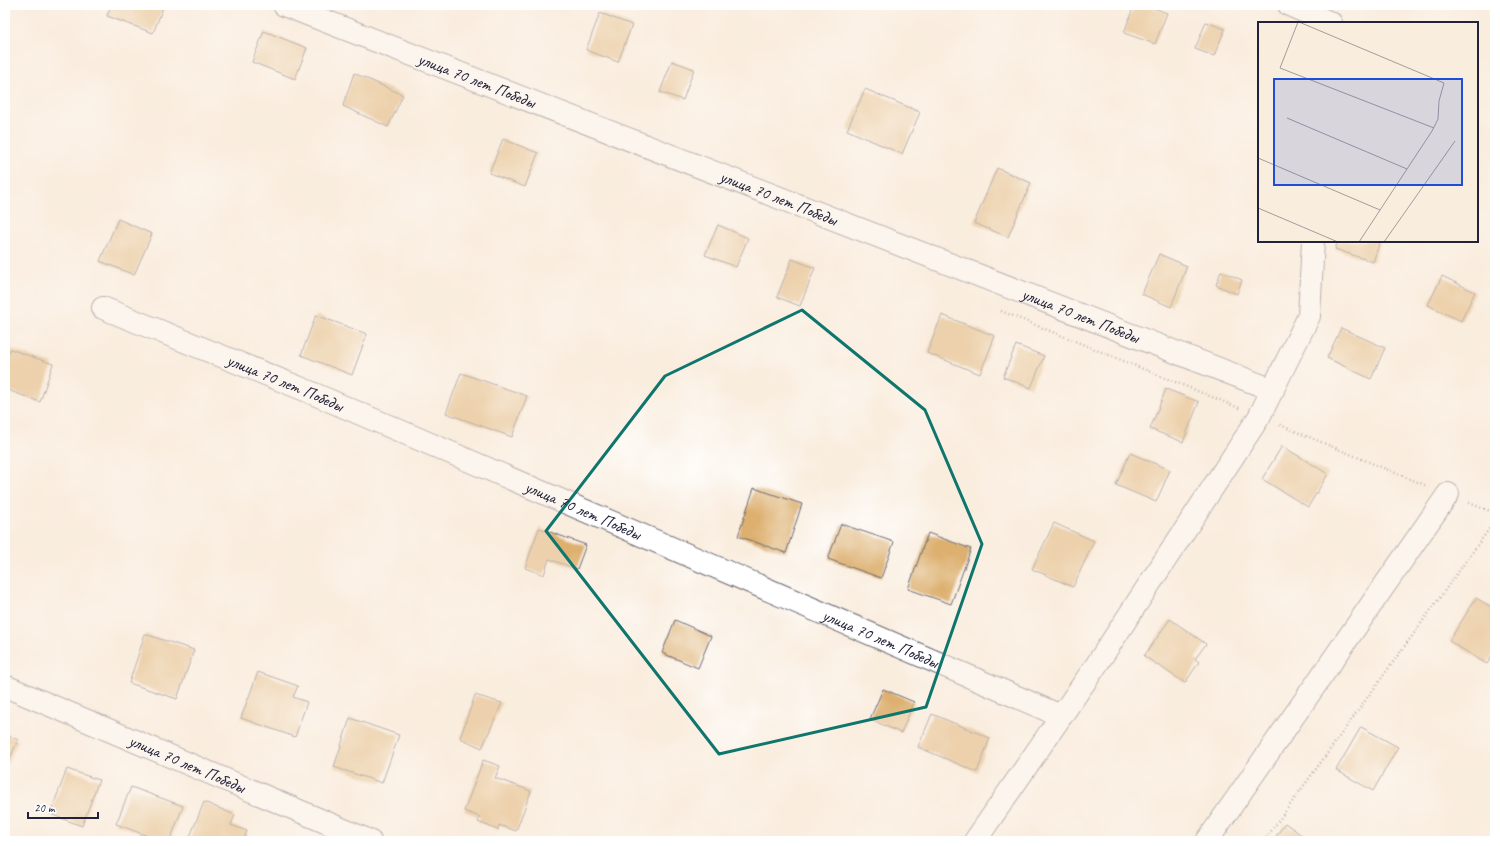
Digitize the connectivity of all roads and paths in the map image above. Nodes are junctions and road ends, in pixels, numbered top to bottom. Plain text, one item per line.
1 (284, 5) edge
2 (1288, 5) edge
3 (1329, 22) edge
4 (1313, 242) edge
5 (103, 308) dead end
6 (1273, 390) junction
7 (1448, 494) dead end
8 (1495, 521) edge
9 (5, 686) edge
10 (1061, 716) junction
11 (370, 841) edge
12 (975, 841) edge
13 (1207, 841) edge
14 (1264, 841) edge

1 - 6 street, улица 70 лет Победы
2 - 3 street
4 - 6 street
5 - 10 street, улица 70 лет Победы
6 - 10 street
7 - 13 street
8 - 14 path
9 - 11 street, улица 70 лет Победы
10 - 12 street

